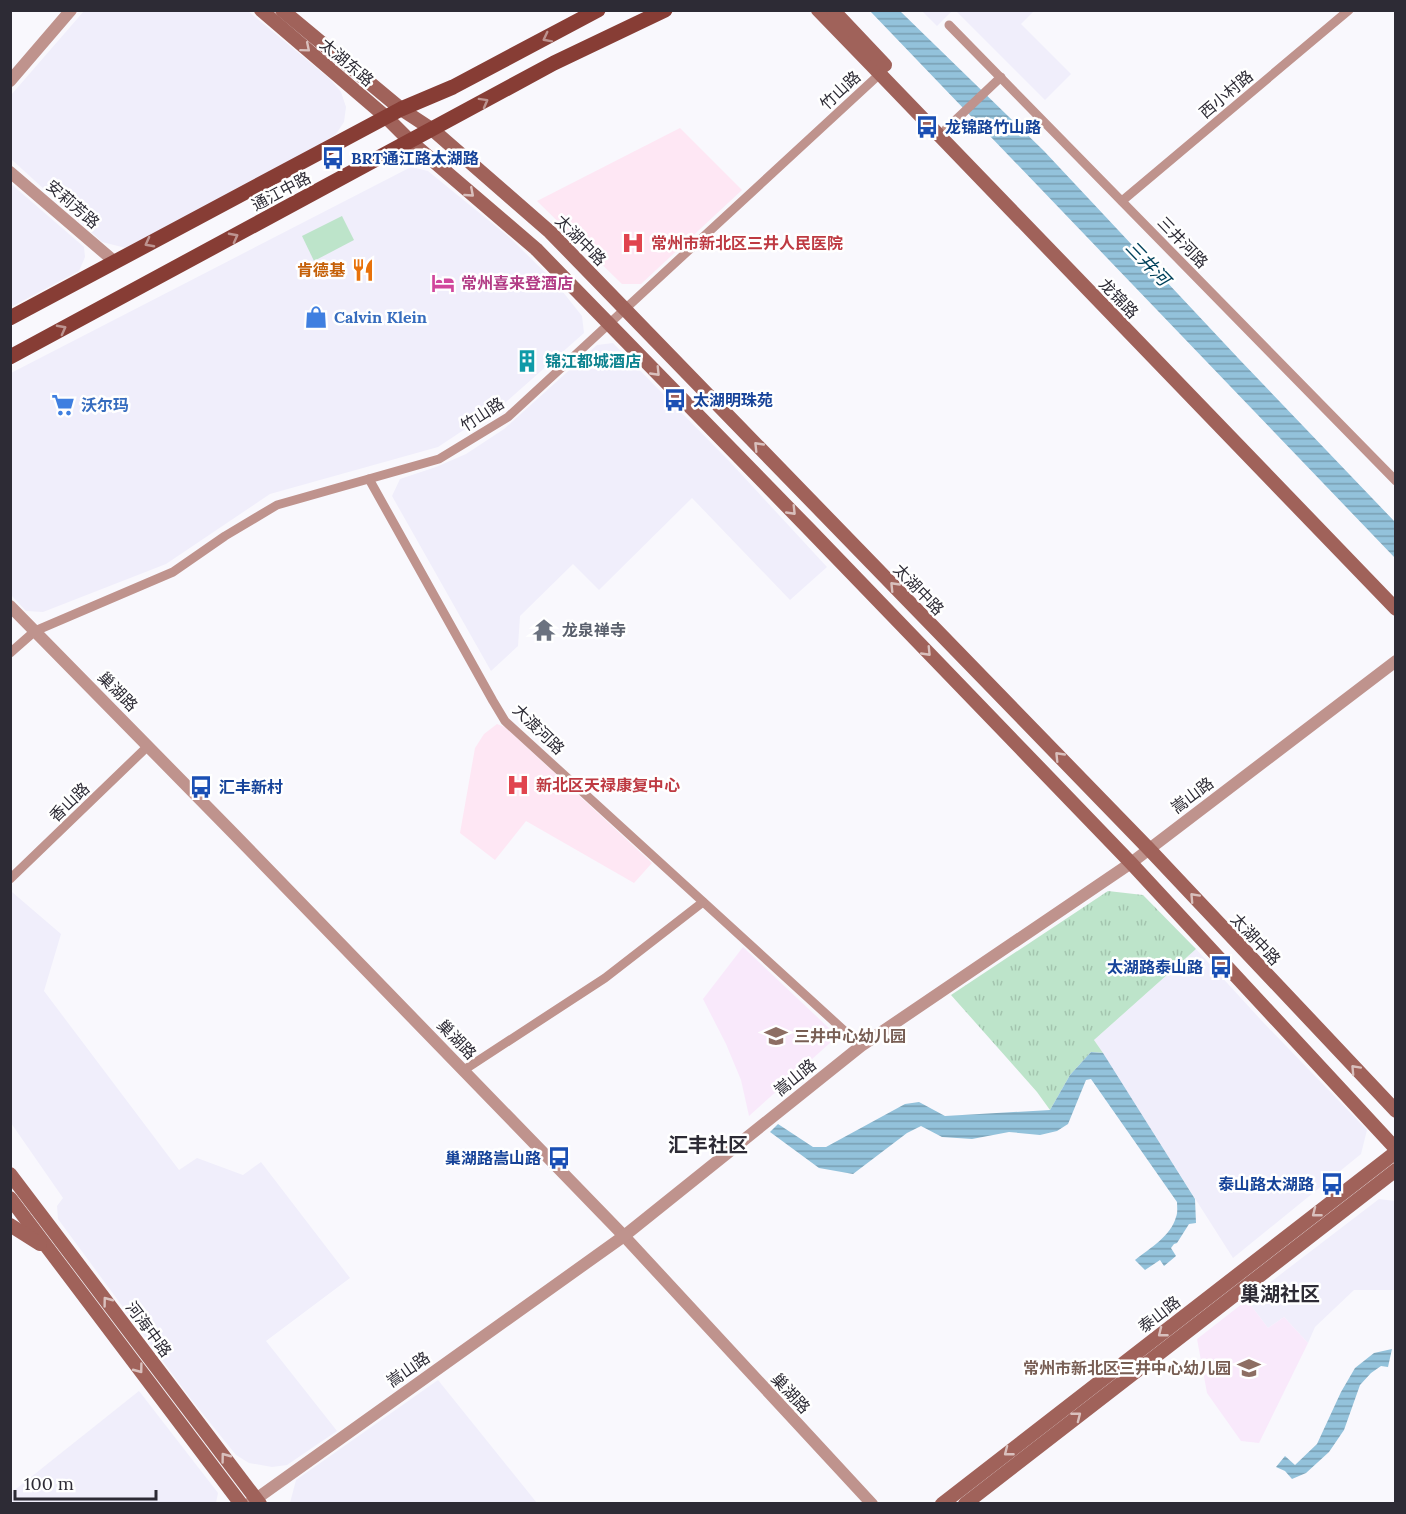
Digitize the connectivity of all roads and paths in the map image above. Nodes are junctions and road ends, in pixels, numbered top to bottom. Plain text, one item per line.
1 (71, 10) edge
2 (261, 10) edge
3 (282, 10) edge
4 (598, 10) edge
5 (665, 10) edge
6 (818, 10) edge
7 (833, 10) edge
8 (1349, 10) edge
9 (950, 25) dead end
10 (884, 71) junction
11 (1001, 77) junction
12 (10, 81) edge
13 (401, 109) junction
14 (386, 117) junction
15 (946, 129) junction
16 (433, 130) junction
17 (410, 141) junction
18 (10, 172) edge
19 (1122, 201) junction
20 (115, 262) junction
21 (626, 308) junction
22 (10, 318) edge
23 (609, 324) junction
24 (10, 357) edge
25 (369, 479) junction
26 (1395, 481) edge
27 (1395, 597) edge
28 (10, 606) edge
29 (1395, 609) edge
30 (35, 631) junction
31 (10, 653) edge
32 (1395, 661) edge
33 (148, 746) junction
34 (1149, 849) junction
35 (1131, 863) junction
36 (10, 879) edge
37 (703, 902) junction
38 (861, 1046) junction
39 (464, 1070) junction
40 (1395, 1111) edge
41 (1395, 1150) edge
42 (1395, 1170) edge
43 (12, 1178) edge
44 (10, 1198) edge
45 (10, 1226) edge
46 (624, 1236) junction
47 (53, 1255) junction
48 (255, 1502) edge
49 (241, 1503) edge
50 (872, 1503) edge
51 (942, 1503) edge
52 (965, 1503) edge

1 - 12 street
2 -> 14 main road, 太湖东路
3 - 13 main road, 太湖东路
4 -> 13 main road, 通江中路
16 -> 5 main road, 通江中路
6 - 10 main road, 龙锦路
7 - 10 main road, 龙锦路
8 - 19 street, 西小村路
9 - 11 street, 三井河路
10 - 15 main road, 龙锦路
10 - 21 street, 竹山路
10 - 29 main road, 龙锦路
11 - 15 street
11 - 19 street, 三井河路
13 - 14 main road, 通江中路
13 - 16 main road, 太湖中路
14 - 17 main road, 太湖东路
14 -> 20 main road, 通江中路
15 - 27 main road, 龙锦路
16 - 17 main road, 通江中路
16 - 21 main road, 太湖中路
17 -> 23 main road
24 -> 17 main road, 通江中路
18 - 20 street, 安莉芳路
19 - 26 street, 三井河路
20 - 22 main road, 通江中路
21 - 23 street, 竹山路
34 -> 21 main road, 太湖中路
23 - 25 street, 竹山路
23 -> 35 main road
25 - 30 street, 竹山路
25 - 37 street, 大渡河路
28 - 30 street, 巢湖路
30 - 31 street, 竹山路
30 - 33 street, 巢湖路
32 - 34 street, 嵩山路
33 - 36 street, 香山路
33 - 39 street, 巢湖路
34 - 35 street, 嵩山路
40 -> 34 main road, 太湖中路
35 - 38 street, 嵩山路
35 - 41 main road
37 - 38 street, 大渡河路
37 - 39 street
38 - 46 street, 嵩山路
39 - 46 street, 巢湖路
41 -> 51 main road, 泰山路
52 -> 42 main road, 泰山路
48 -> 43 main road, 河海中路
44 - 47 main road, 河海中路
45 - 47 main road
46 - 48 street, 嵩山路
46 - 50 street, 巢湖路
47 -> 49 main road, 河海中路

